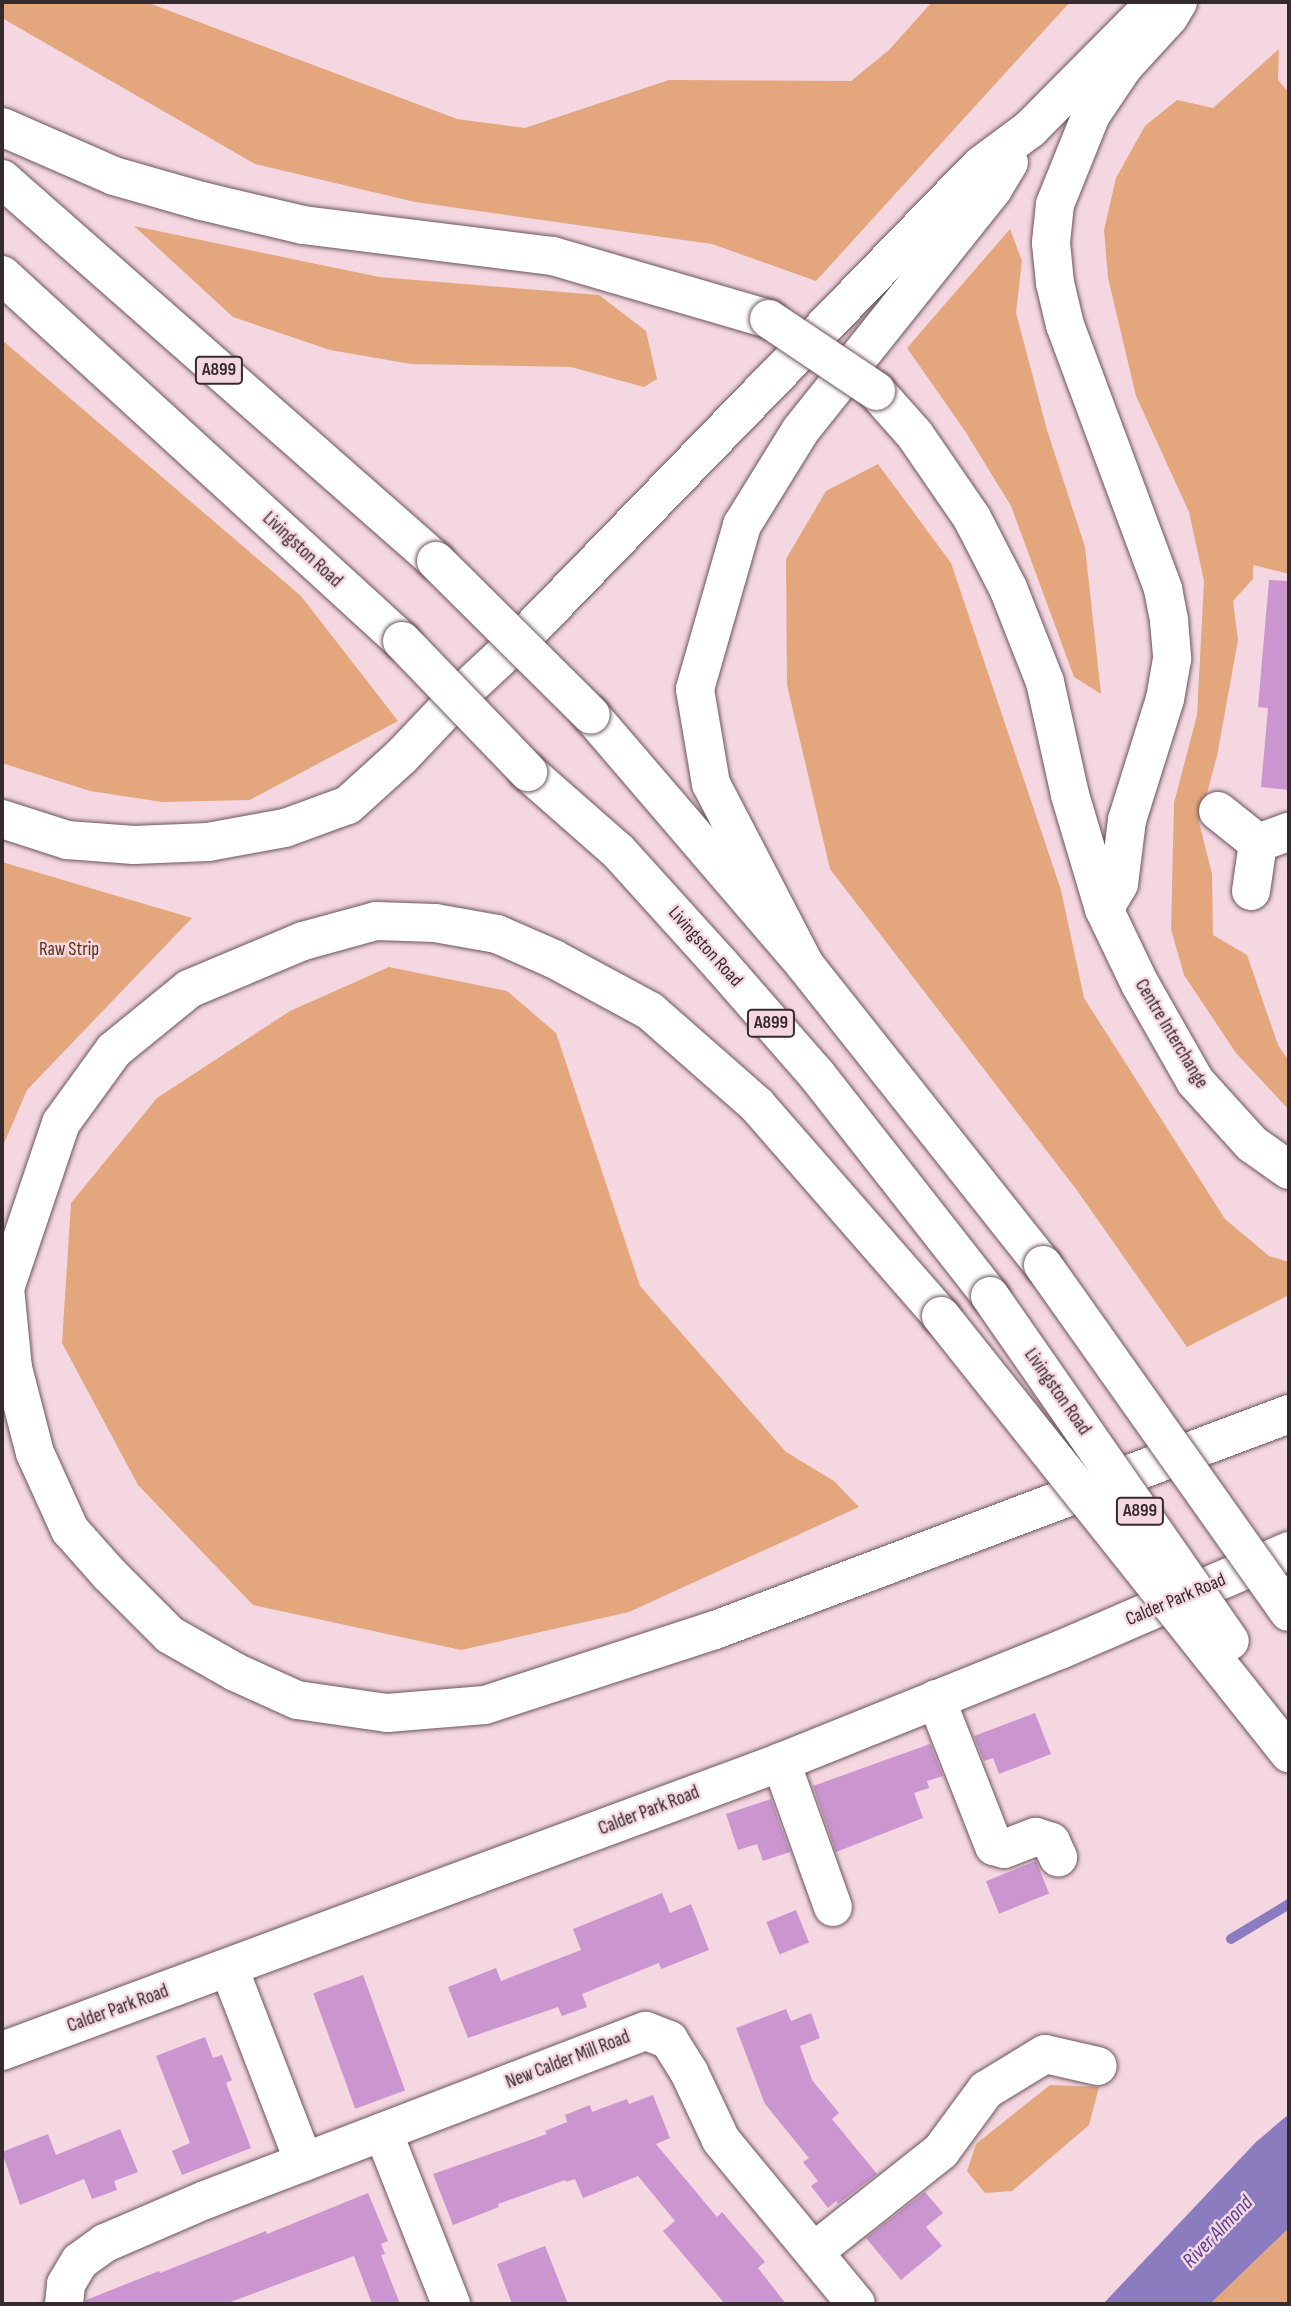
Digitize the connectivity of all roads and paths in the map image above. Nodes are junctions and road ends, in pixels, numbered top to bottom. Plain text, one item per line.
1 (1156, 2) edge
2 (1178, 2) edge
3 (2, 127) edge
4 (1030, 129) junction
5 (2, 179) edge
6 (2, 275) edge
7 (1218, 811) dead end
8 (2, 819) edge
9 (1273, 837) edge
10 (1251, 891) dead end
11 (1104, 909) junction
12 (805, 965) junction
13 (1289, 1170) edge
14 (1289, 1414) edge
15 (1289, 1551) edge
16 (1289, 1612) edge
17 (936, 1699) junction
18 (1289, 1726) edge
19 (1289, 1753) edge
20 (781, 1762) junction
21 (1058, 1857) dead end
22 (833, 1907) dead end
23 (229, 1968) junction
24 (2, 2051) edge
25 (1098, 2066) dead end
26 (383, 2132) junction
27 (304, 2162) junction
28 (815, 2251) junction
29 (64, 2304) edge
30 (452, 2304) edge
31 (856, 2304) edge

1 - 4 main road
2 - 11 main road
3 - 11 main road, Centre Interchange, bridge
4 - 8 main road
4 - 12 main road
5 - 12 main road, A899, bridge
6 - 18 main road, Livingston Road / A899, bridge
7 - 9 main road
9 - 10 main road
11 - 13 main road, Centre Interchange
12 - 16 main road, A899, bridge
14 - 19 main road, bridge
15 - 17 main road, Calder Park Road
17 - 20 main road, Calder Park Road
17 - 21 main road
20 - 22 main road
20 - 23 main road, Calder Park Road
23 - 24 main road, Calder Park Road
23 - 27 main road
25 - 28 main road
26 - 27 main road, New Calder Mill Road
26 - 28 main road, New Calder Mill Road
26 - 30 main road
27 - 29 main road, New Calder Mill Road
28 - 31 main road, New Calder Mill Road

